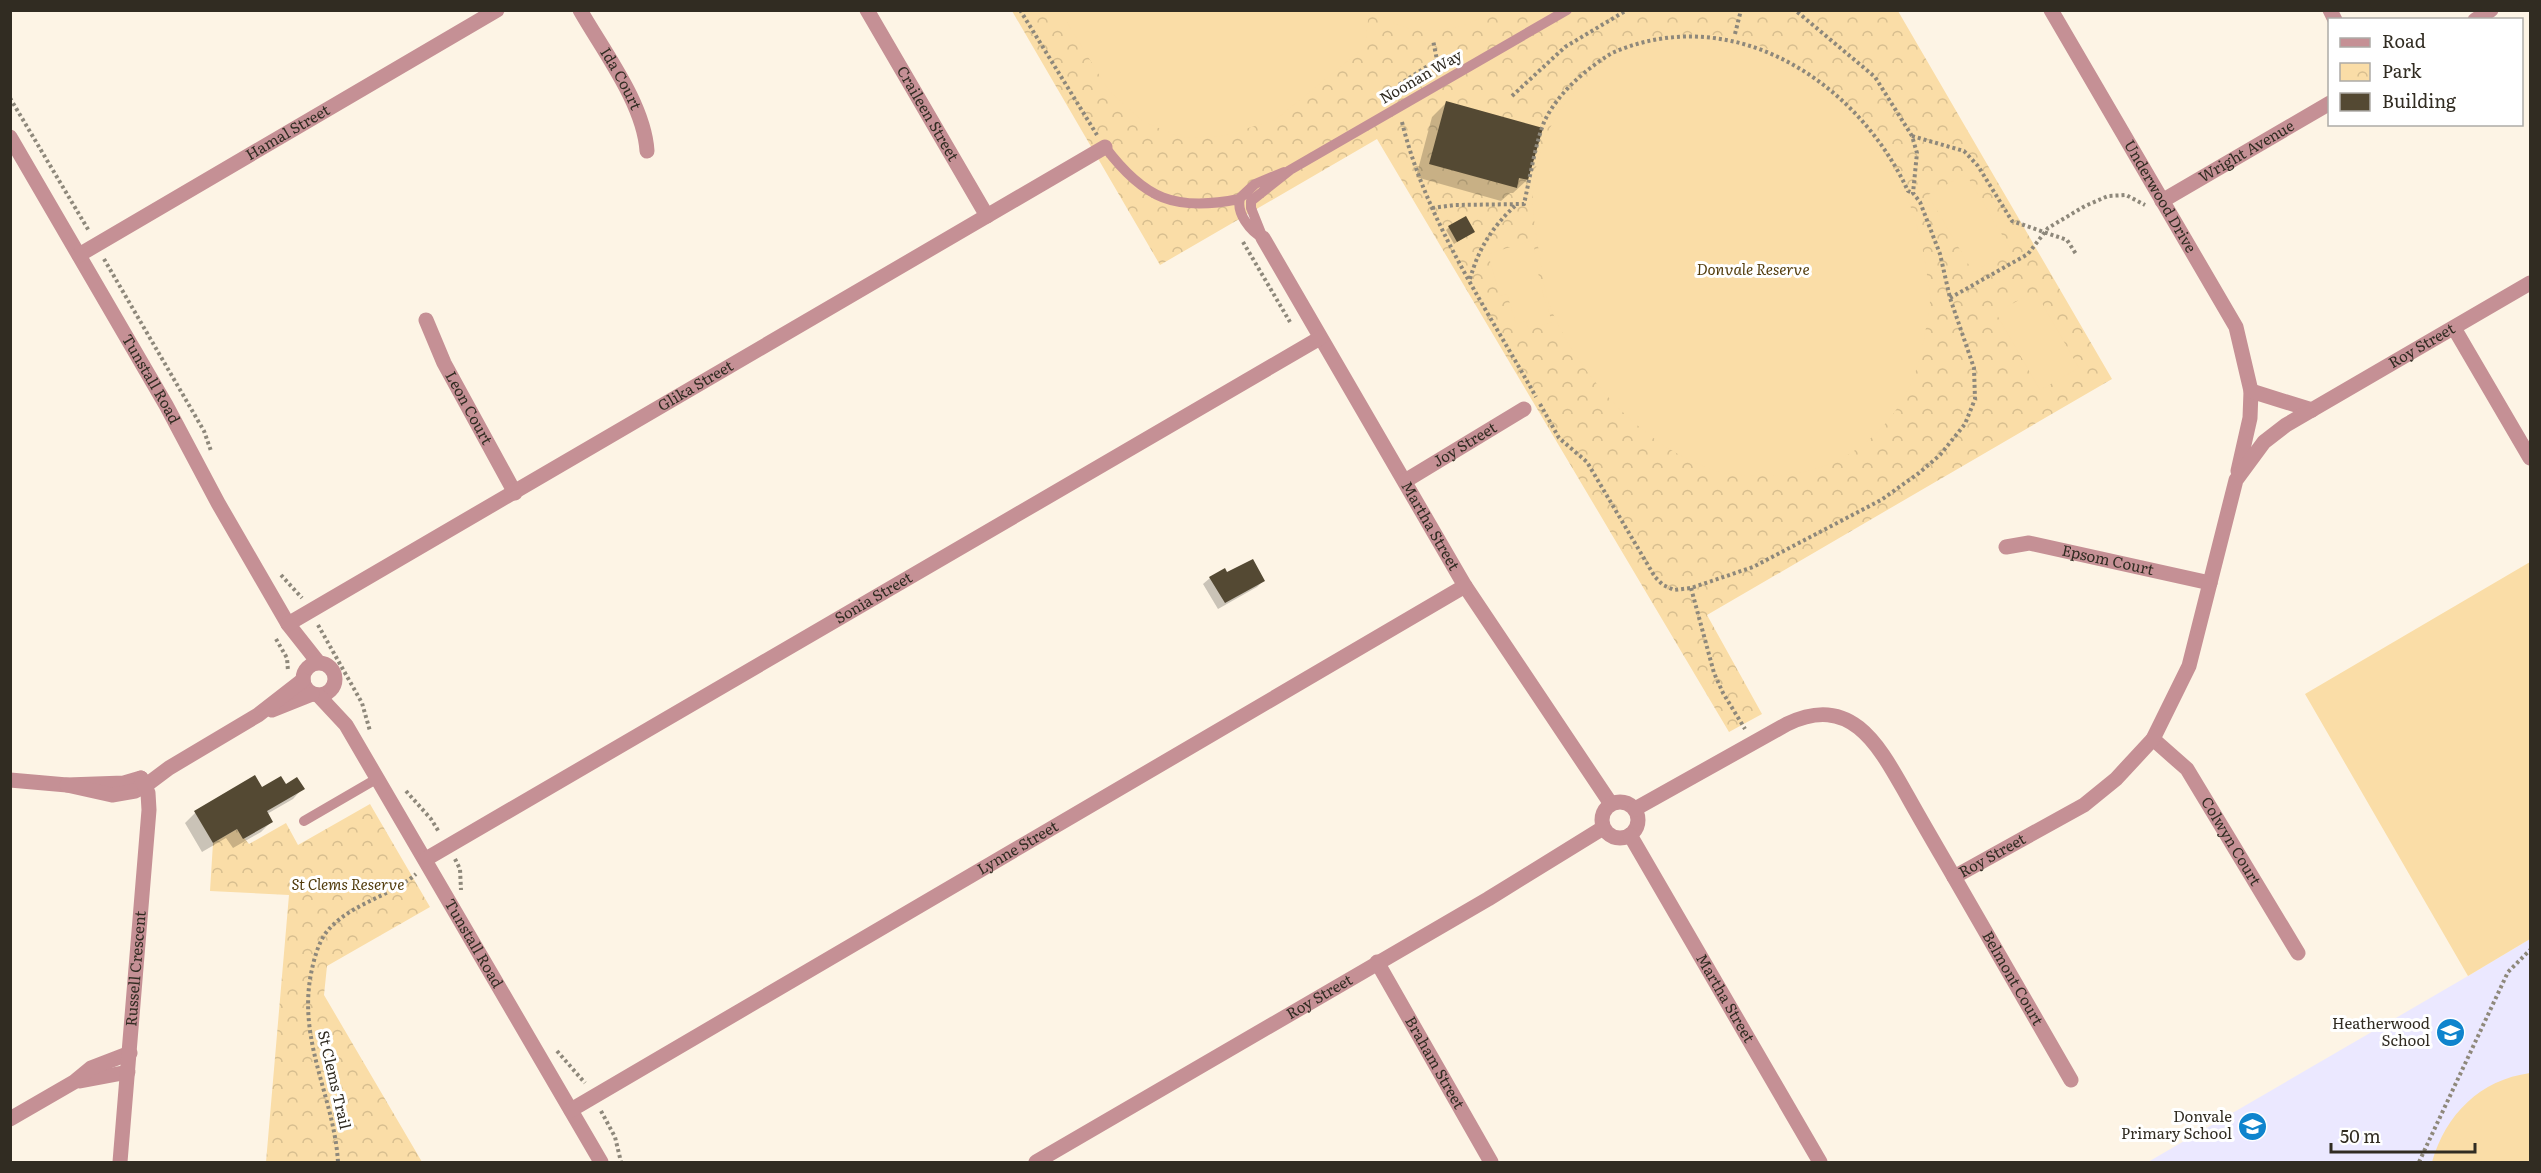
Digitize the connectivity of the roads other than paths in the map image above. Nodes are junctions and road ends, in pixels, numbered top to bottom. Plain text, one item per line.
1 (496, 10) edge
2 (580, 10) edge
3 (867, 10) edge
4 (1567, 10) edge
5 (2051, 10) edge
6 (2491, 10) edge
7 (2478, 18) edge
8 (2328, 104) edge
9 (10, 137) edge
10 (1105, 147) joint
11 (647, 152) dead end
12 (1290, 170) junction
13 (1239, 199) junction
14 (2156, 205) junction
15 (1245, 209) junction
16 (987, 216) junction
17 (1263, 238) joint
18 (79, 255) junction
19 (2530, 283) edge
20 (426, 320) dead end
21 (2454, 328) junction
22 (1320, 338) junction
23 (2251, 391) junction
24 (1524, 409) dead end
25 (2312, 410) junction
26 (2530, 458) edge
27 (2236, 480) junction
28 (1405, 481) junction
29 (515, 493) junction
30 (2006, 547) dead end
31 (2210, 583) junction
32 (1465, 586) junction
33 (288, 624) junction
34 (318, 662) junction
35 (304, 675) junction
36 (334, 686) junction
37 (315, 695) junction
38 (258, 715) junction
39 (346, 725) junction
40 (2153, 739) junction
41 (378, 778) junction
42 (18, 781) edge
43 (143, 782) junction
44 (10, 788) edge
45 (1611, 804) junction
46 (1635, 809) junction
47 (303, 821) dead end
48 (1603, 828) junction
49 (1630, 835) junction
50 (426, 859) junction
51 (1954, 877) junction
52 (2298, 953) dead end
53 (1377, 962) junction
54 (130, 1053) junction
55 (128, 1072) junction
56 (2070, 1080) dead end
57 (74, 1082) junction
58 (571, 1110) junction
59 (10, 1119) edge
60 (120, 1162) edge
61 (601, 1162) edge
62 (1036, 1162) edge
63 (1491, 1162) edge
64 (1820, 1162) edge

1 - 18 street, Hamal Street
2 - 11 street, Ida Court
3 - 16 street, Craileen Street
4 - 12 lane, Noonan Way
5 - 14 street, Underwood Drive
6 - 7 street
8 - 14 street, Wright Avenue
9 - 18 street, Tunstall Road
10 - 13 lane
10 - 16 street, Glika Street
12 - 13 lane, Noonan Way
12 - 15 lane, Noonan Way
13 - 15 lane
14 - 23 street, Underwood Drive
15 - 17 lane, Martha Street
16 - 29 street, Glika Street
17 - 22 street, Martha Street
18 - 33 street, Tunstall Road
19 - 21 street, Roy Street
20 - 29 street, Leon Court
21 - 25 street, Roy Street
21 - 26 street
22 - 28 street, Martha Street
22 - 50 street, Sonia Street
23 - 25 street
23 - 27 street, Roy Street
24 - 28 street, Joy Street
25 - 27 street, Roy Street
27 - 31 street, Roy Street
28 - 32 street, Martha Street
29 - 33 street, Glika Street
30 - 31 street, Epsom Court
31 - 40 street, Roy Street
32 - 45 street, Martha Street
32 - 58 street, Lynne Street
33 - 34 street, Tunstall Road
33 - 35 street, Tunstall Road
34 - 35 street
34 - 36 street
35 - 37 street
35 - 38 street
36 - 37 street
36 - 39 street, Tunstall Road
37 - 38 street
37 - 39 street, Tunstall Road
38 - 43 street
39 - 41 street, Tunstall Road
40 - 51 street, Roy Street
40 - 52 street, Colwyn Court
41 - 47 lane
41 - 50 street, Tunstall Road
42 - 43 street
42 - 44 street
43 - 54 street, Russell Crescent
45 - 46 street
45 - 48 street
46 - 49 street
46 - 51 street, Roy Street
48 - 49 street
48 - 53 street, Roy Street
49 - 64 street, Martha Street
50 - 58 street, Tunstall Road
51 - 56 street, Belmont Court
53 - 62 street, Roy Street
53 - 63 street, Braham Street
54 - 55 street, Russell Crescent
54 - 57 street
55 - 57 street
55 - 60 street, Russell Crescent
57 - 59 street
58 - 61 street, Tunstall Road

